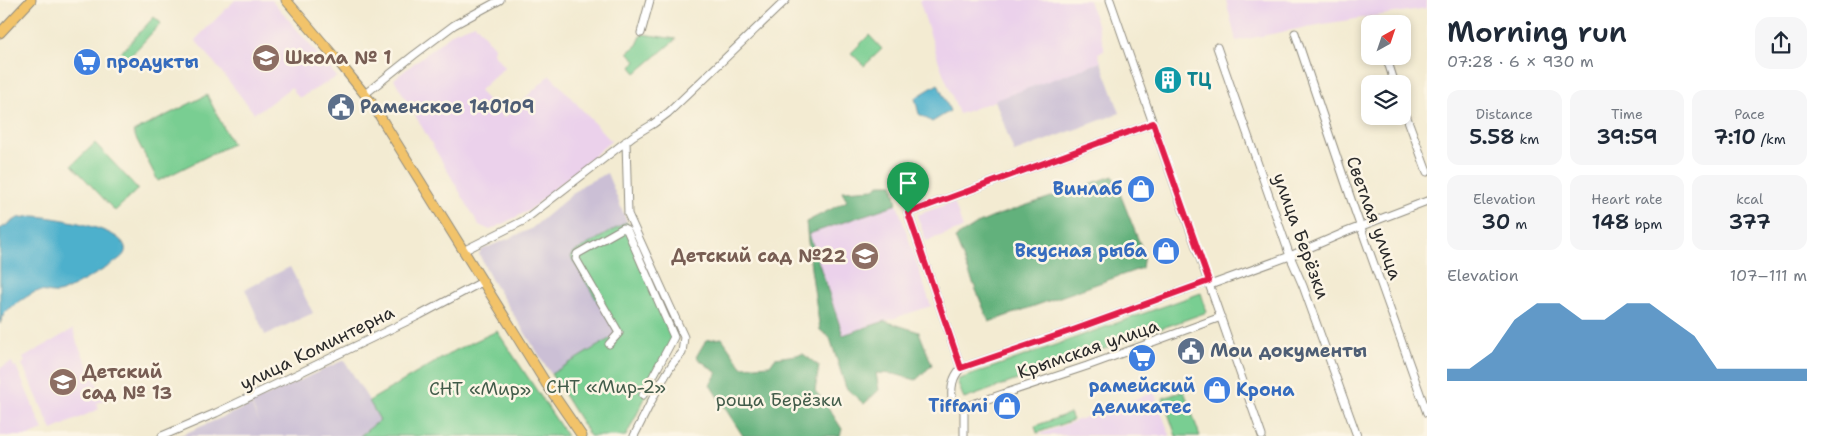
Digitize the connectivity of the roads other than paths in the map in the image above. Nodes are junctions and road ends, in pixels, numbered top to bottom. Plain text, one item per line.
1 (31, 0) edge
2 (286, 0) edge
3 (500, 0) edge
4 (650, 0) edge
5 (786, 0) edge
6 (1110, 0) edge
7 (1295, 32) dead end
8 (0, 33) edge
9 (640, 33) dead end
10 (1217, 47) dead end
11 (365, 94) junction
12 (1153, 123) junction
13 (1410, 125) edge
14 (626, 141) junction
15 (1427, 172) edge
16 (1427, 201) edge
17 (1362, 227) junction
18 (464, 251) junction
19 (1290, 256) junction
20 (482, 282) junction
21 (1209, 283) junction
22 (1221, 317) junction
23 (609, 344) dead end
24 (961, 368) junction
25 (643, 394) dead end
26 (964, 407) junction
27 (1427, 413) edge
28 (162, 436) edge
29 (582, 436) edge
30 (634, 436) edge
31 (964, 436) edge
32 (1262, 436) edge
33 (1357, 436) edge

1 - 8 main road
2 - 11 main road
3 - 11 street
4 - 9 street
5 - 14 street
6 - 12 street
7 - 17 street, Светлая улица
10 - 19 street, улица Берёзки
11 - 18 main road
12 - 21 street
12 - 24 street
13 - 15 street
14 - 18 street
14 - 30 street
16 - 17 street, Крымская улица
17 - 19 street, Крымская улица
17 - 27 street, Светлая улица
18 - 20 main road
19 - 21 street, Крымская улица
19 - 33 street, улица Берёзки
20 - 28 street, улица Коминтерна
20 - 29 main road
21 - 22 street
21 - 24 street, Крымская улица
22 - 26 street, Крымская улица
22 - 32 street
23 - 25 street
24 - 26 street
26 - 31 street

